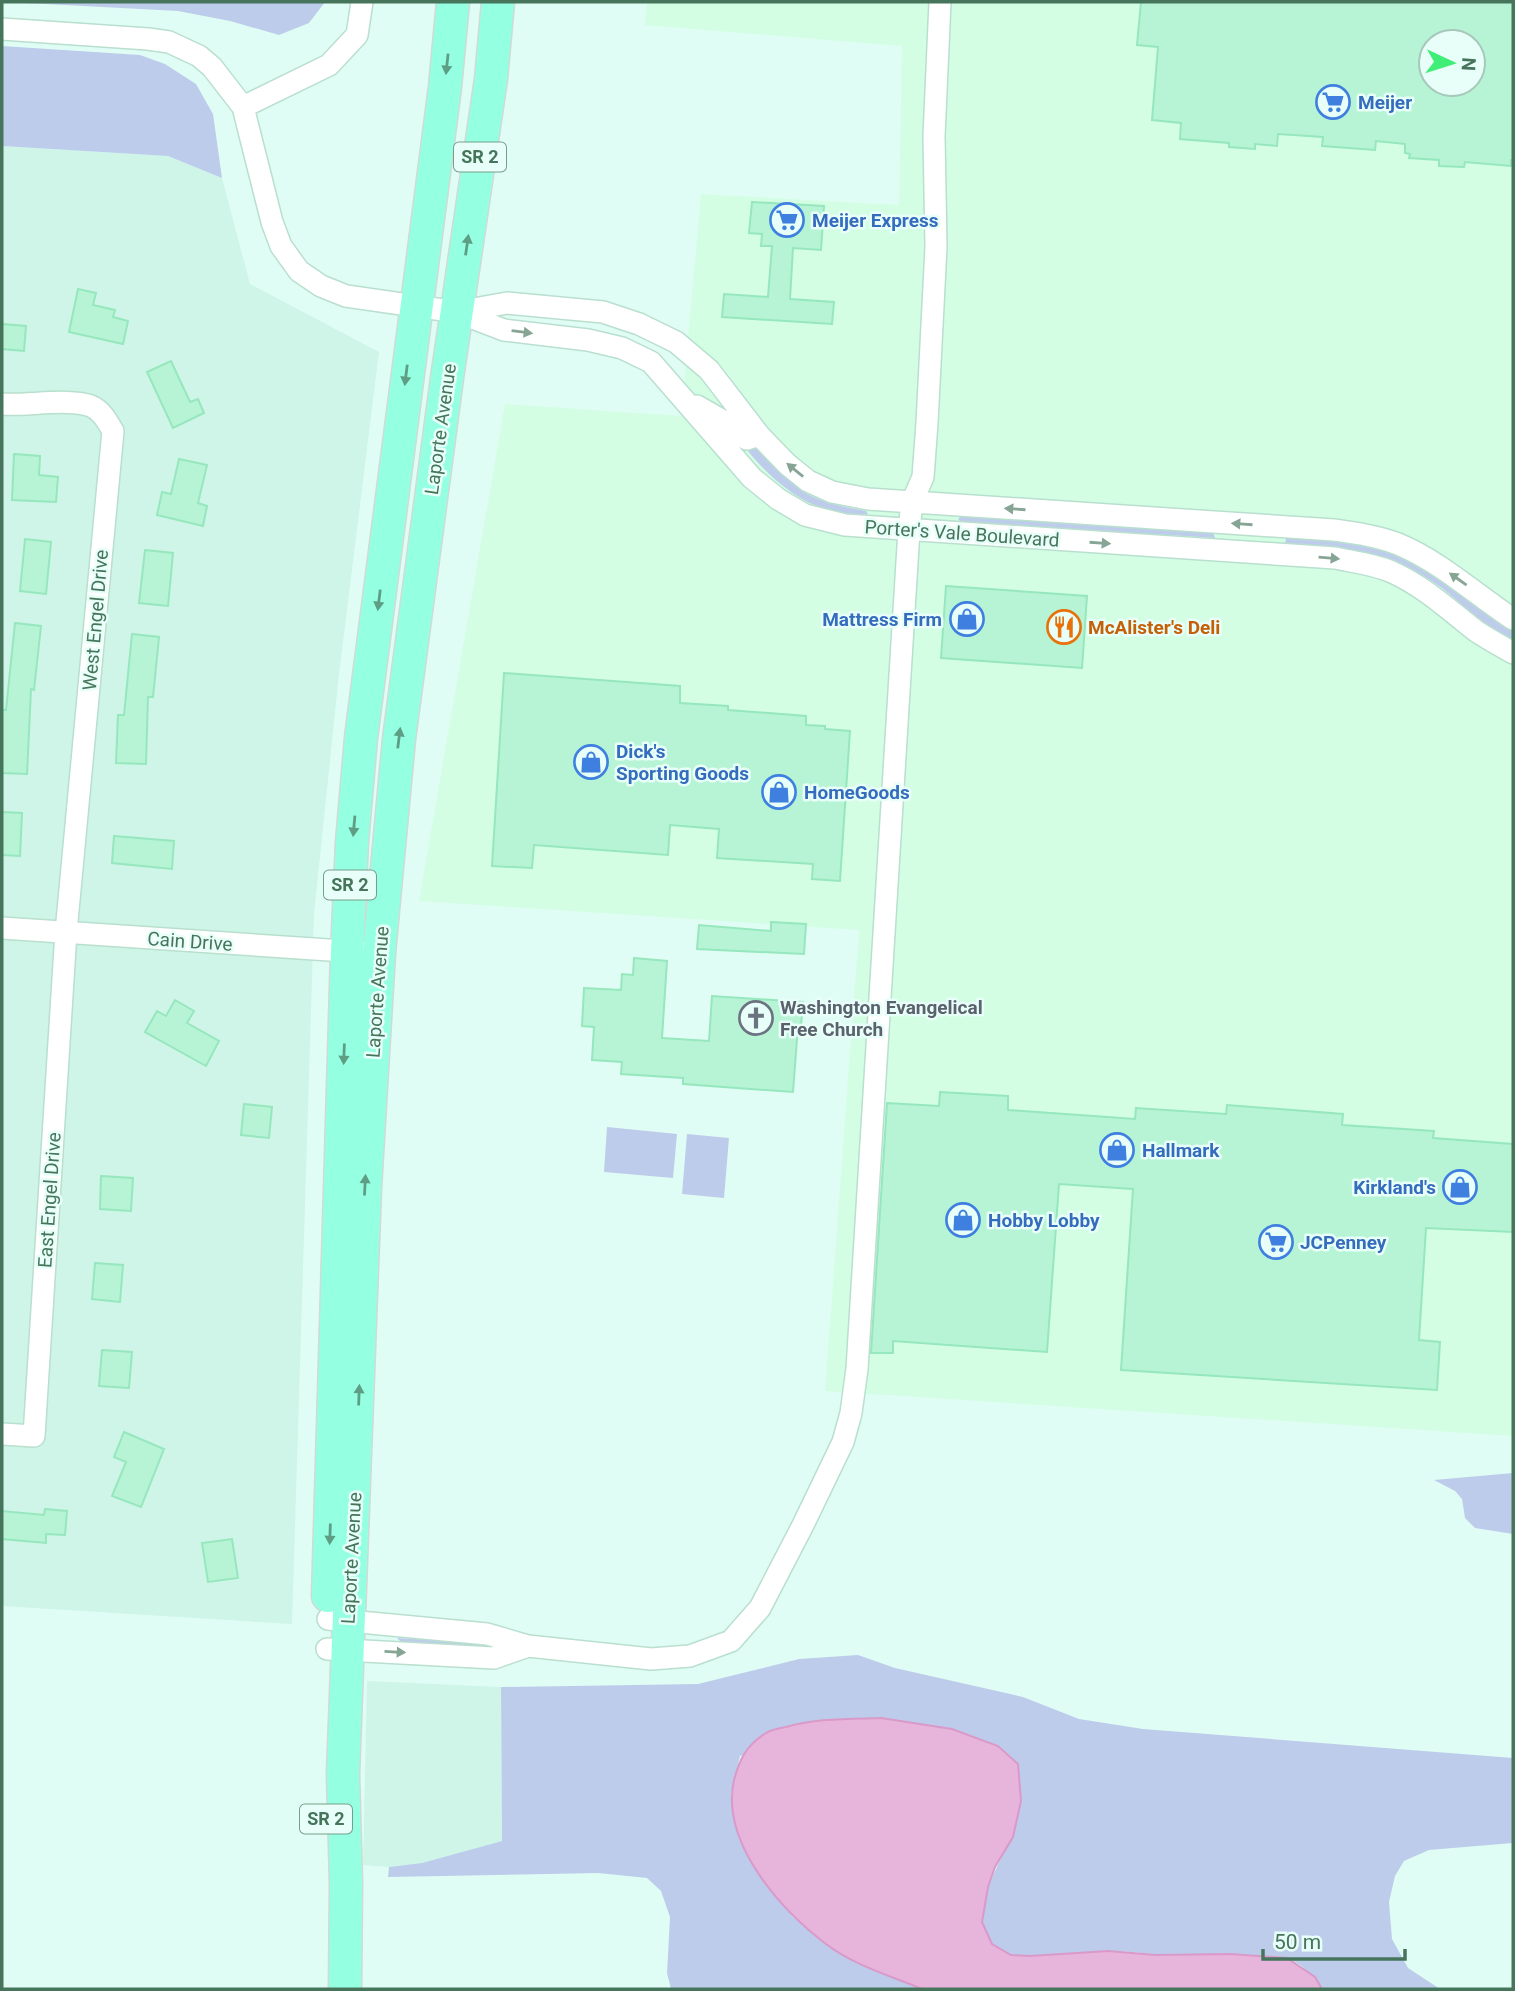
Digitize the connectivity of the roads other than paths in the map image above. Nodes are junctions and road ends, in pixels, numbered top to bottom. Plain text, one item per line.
1 (362, 2) edge
2 (453, 2) edge
3 (498, 2) edge
4 (940, 2) edge
5 (2, 29) edge
6 (243, 107) junction
7 (415, 307) junction
8 (457, 312) junction
9 (683, 398) junction
10 (2, 404) edge
11 (759, 436) junction
12 (912, 502) junction
13 (909, 530) junction
14 (1513, 619) edge
15 (1513, 653) edge
16 (2, 928) edge
17 (66, 932) junction
18 (347, 952) junction
19 (379, 953) junction
20 (2, 1434) edge
21 (338, 1634) junction
22 (528, 1646) junction
23 (332, 1989) edge
24 (345, 1989) edge

1 - 6 street
2 -> 7 main road, Laporte Avenue / SR 2
8 -> 3 main road, Laporte Avenue / SR 2
4 - 12 street
5 - 6 street
6 - 7 street, Porter's Vale Boulevard
7 - 8 street, Porter's Vale Boulevard
7 -> 18 main road, Laporte Avenue / SR 2
8 -> 9 street, Porter's Vale Boulevard
8 - 11 street, Porter's Vale Boulevard
19 -> 8 main road, Laporte Avenue / SR 2
9 - 11 street
9 - 13 street, Porter's Vale Boulevard
10 - 17 street, West Engel Drive
12 -> 11 street, Porter's Vale Boulevard
12 - 13 street
14 -> 12 street, Porter's Vale Boulevard
13 -> 15 street, Porter's Vale Boulevard
13 - 22 street
16 - 17 street, Cain Drive
17 - 18 street, Cain Drive
17 - 20 street, East Engel Drive
18 - 19 street, Cain Drive
18 -> 21 main road, Laporte Avenue / SR 2
21 -> 19 main road, Laporte Avenue / SR 2
21 - 22 street
21 -> 22 street
21 - 23 main road, Laporte Avenue / SR 2
21 - 24 main road, Laporte Avenue / SR 2

